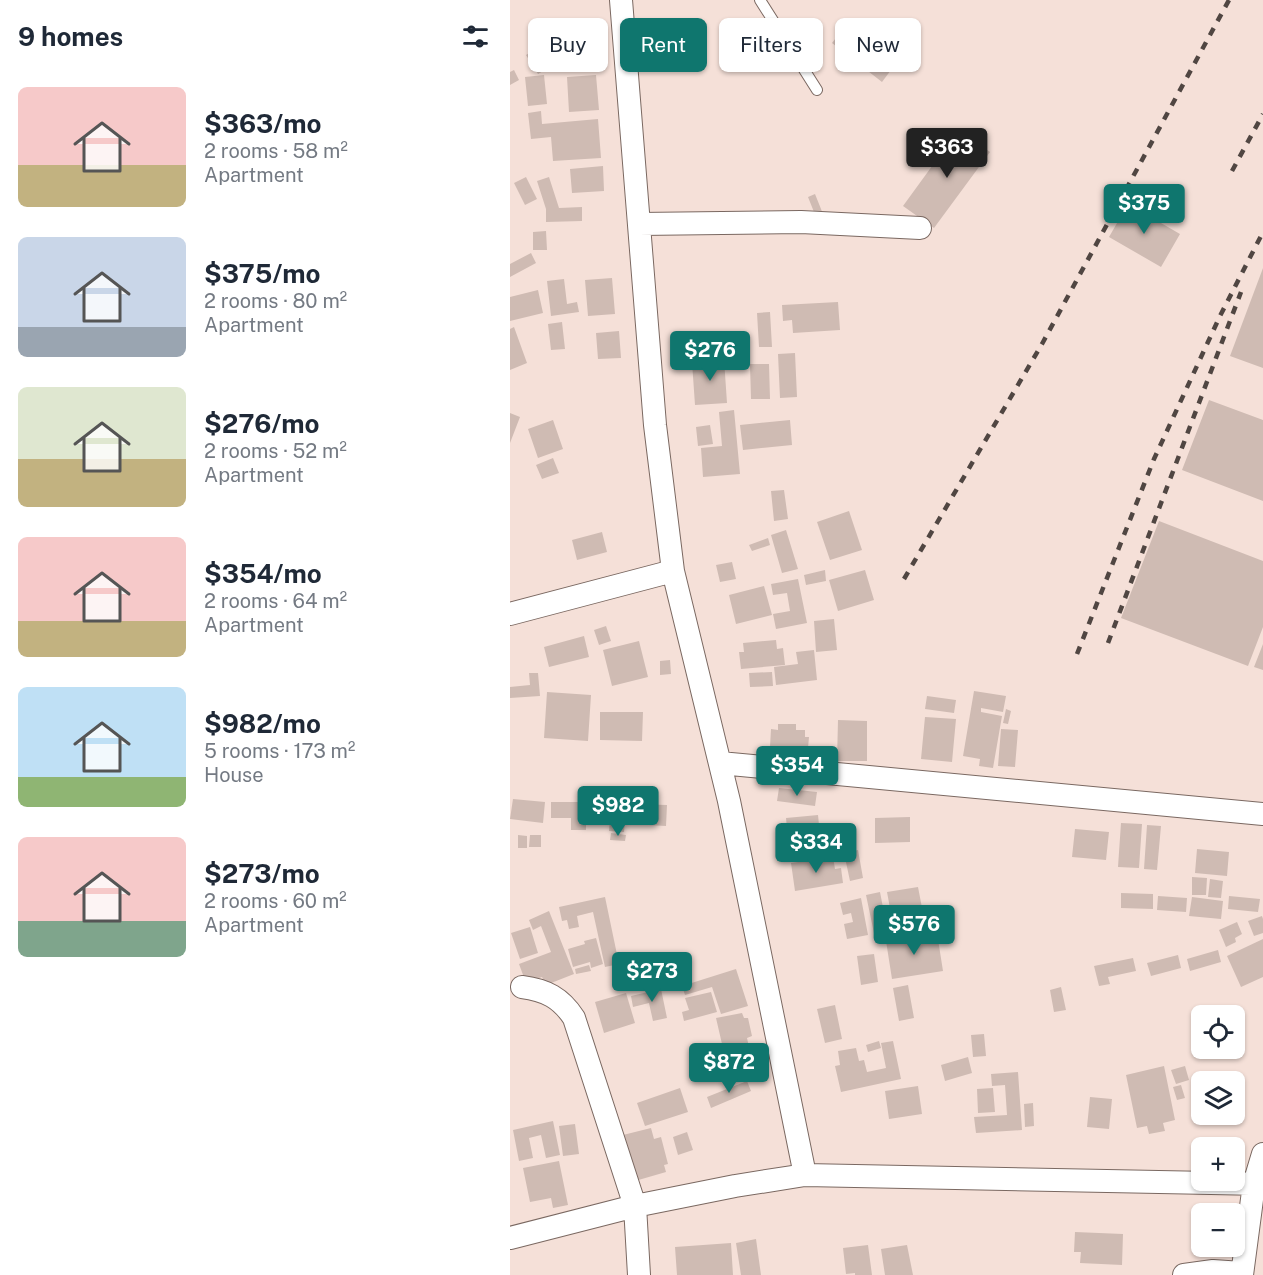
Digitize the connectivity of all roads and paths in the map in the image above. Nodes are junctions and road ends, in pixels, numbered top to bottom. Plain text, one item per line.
1 (621, 0) edge
2 (760, 0) edge
3 (817, 90) dead end
4 (639, 224) junction
5 (920, 228) dead end
6 (674, 571) junction
7 (510, 614) edge
8 (720, 763) junction
9 (1263, 814) edge
10 (522, 987) dead end
11 (1263, 1154) edge
12 (805, 1175) junction
13 (1259, 1184) edge
14 (635, 1206) junction
15 (510, 1238) edge
16 (1242, 1274) edge
17 (639, 1275) edge
18 (1184, 1275) edge

1 - 4 street
2 - 3 lane
4 - 5 street
4 - 6 street
6 - 7 street
6 - 8 street
8 - 9 street
8 - 12 street
10 - 14 street
11 - 13 street
12 - 13 street
12 - 14 street
13 - 16 street
14 - 15 street
14 - 17 street
16 - 18 street

